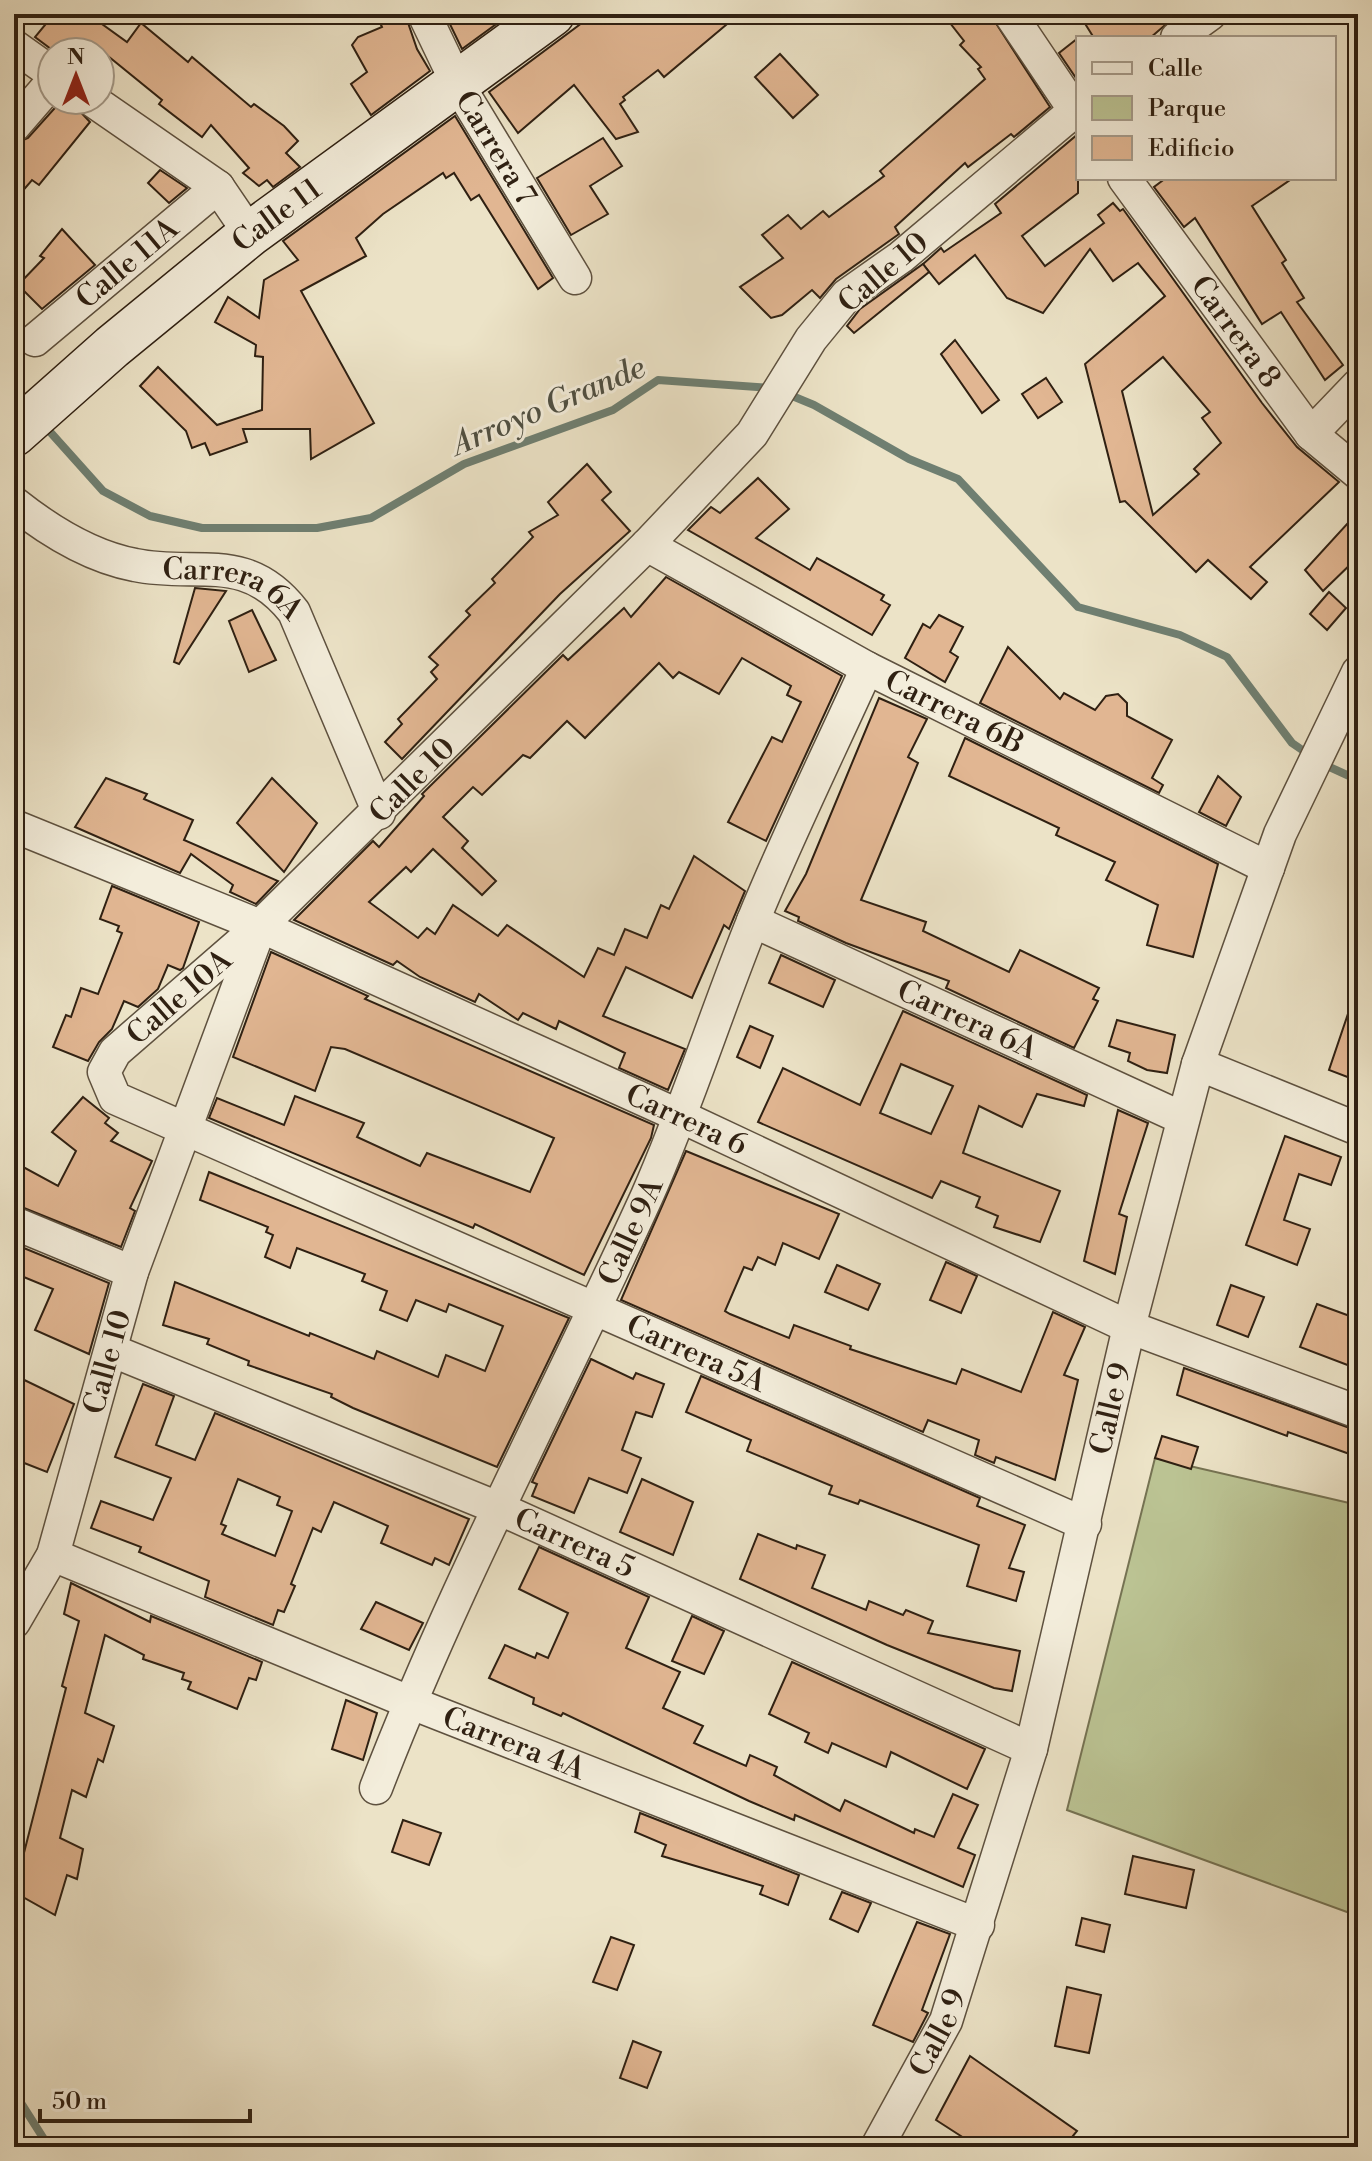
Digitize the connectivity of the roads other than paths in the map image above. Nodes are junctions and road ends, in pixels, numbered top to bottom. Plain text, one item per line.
1 (424, 14) edge
2 (552, 14) edge
3 (1010, 14) edge
4 (1210, 14) edge
5 (1180, 36) edge
6 (14, 46) edge
7 (36, 62) edge
8 (457, 83) junction
9 (36, 101) edge
10 (1076, 110) edge
11 (1076, 112) edge
12 (115, 116) edge
13 (14, 126) edge
14 (1125, 180) edge
15 (218, 187) junction
16 (250, 234) junction
17 (575, 278) dead end
18 (35, 340) dead end
19 (1358, 385) edge
20 (14, 434) edge
21 (1311, 434) junction
22 (1358, 473) edge
23 (14, 503) edge
24 (647, 545) junction
25 (867, 668) junction
26 (1358, 672) edge
27 (379, 813) junction
28 (14, 826) edge
29 (1268, 868) junction
30 (753, 921) junction
31 (260, 926) junction
32 (1198, 1064) junction
33 (104, 1072) joint
34 (682, 1117) junction
35 (1182, 1118) junction
36 (184, 1128) junction
37 (1358, 1129) edge
38 (14, 1223) edge
39 (132, 1272) junction
40 (595, 1311) junction
41 (1129, 1327) junction
42 (113, 1351) junction
43 (1358, 1412) edge
44 (498, 1508) junction
45 (1085, 1524) junction
46 (53, 1555) junction
47 (14, 1622) edge
48 (409, 1702) junction
49 (1031, 1749) junction
50 (376, 1788) dead end
51 (978, 1925) junction
52 (877, 2147) edge

1 - 8 street, Carrera 7
2 - 8 street, Calle 11
3 - 10 street
4 - 5 street
6 - 7 street
8 - 16 street, Calle 11
8 - 17 street, Carrera 7
9 - 13 street
11 - 24 street, Calle 10
12 - 15 street
14 - 21 street, Carrera 8
15 - 16 street
15 - 18 street, Calle 11A
16 - 20 street, Calle 11
19 - 21 street
21 - 22 street, Carrera 8
23 - 27 street, Carrera 6A
24 - 25 street, Carrera 6B
24 - 27 street, Calle 10
25 - 29 street, Carrera 6B
25 - 30 street, Calle 9A
26 - 29 street, Calle 9
27 - 31 street, Calle 10
28 - 31 street, Carrera 6
29 - 32 street, Calle 9
30 - 34 street, Calle 9A
30 - 35 street, Carrera 6A
31 - 33 street, Calle 10A
31 - 34 street, Carrera 6
31 - 36 street, Calle 10
32 - 35 street, Calle 9
32 - 37 street
33 - 36 street, Carrera 5A
34 - 40 street, Calle 9A
34 - 41 street, Carrera 6
35 - 41 street, Calle 9
36 - 39 street, Calle 10
36 - 40 street, Carrera 5A
38 - 39 street
39 - 42 street, Calle 10
40 - 44 street, Calle 9A
40 - 45 street, Carrera 5A
41 - 43 street, Carrera 6
41 - 45 street, Calle 9
42 - 44 street, Carrera 5
42 - 46 street, Calle 10
44 - 48 street, Calle 9A
44 - 49 street, Carrera 5
45 - 49 street, Calle 9
46 - 47 street, Calle 10
46 - 48 street, Carrera 4A
48 - 50 street, Calle 9A
48 - 51 street, Carrera 4A
49 - 51 street, Calle 9
51 - 52 street, Calle 9

